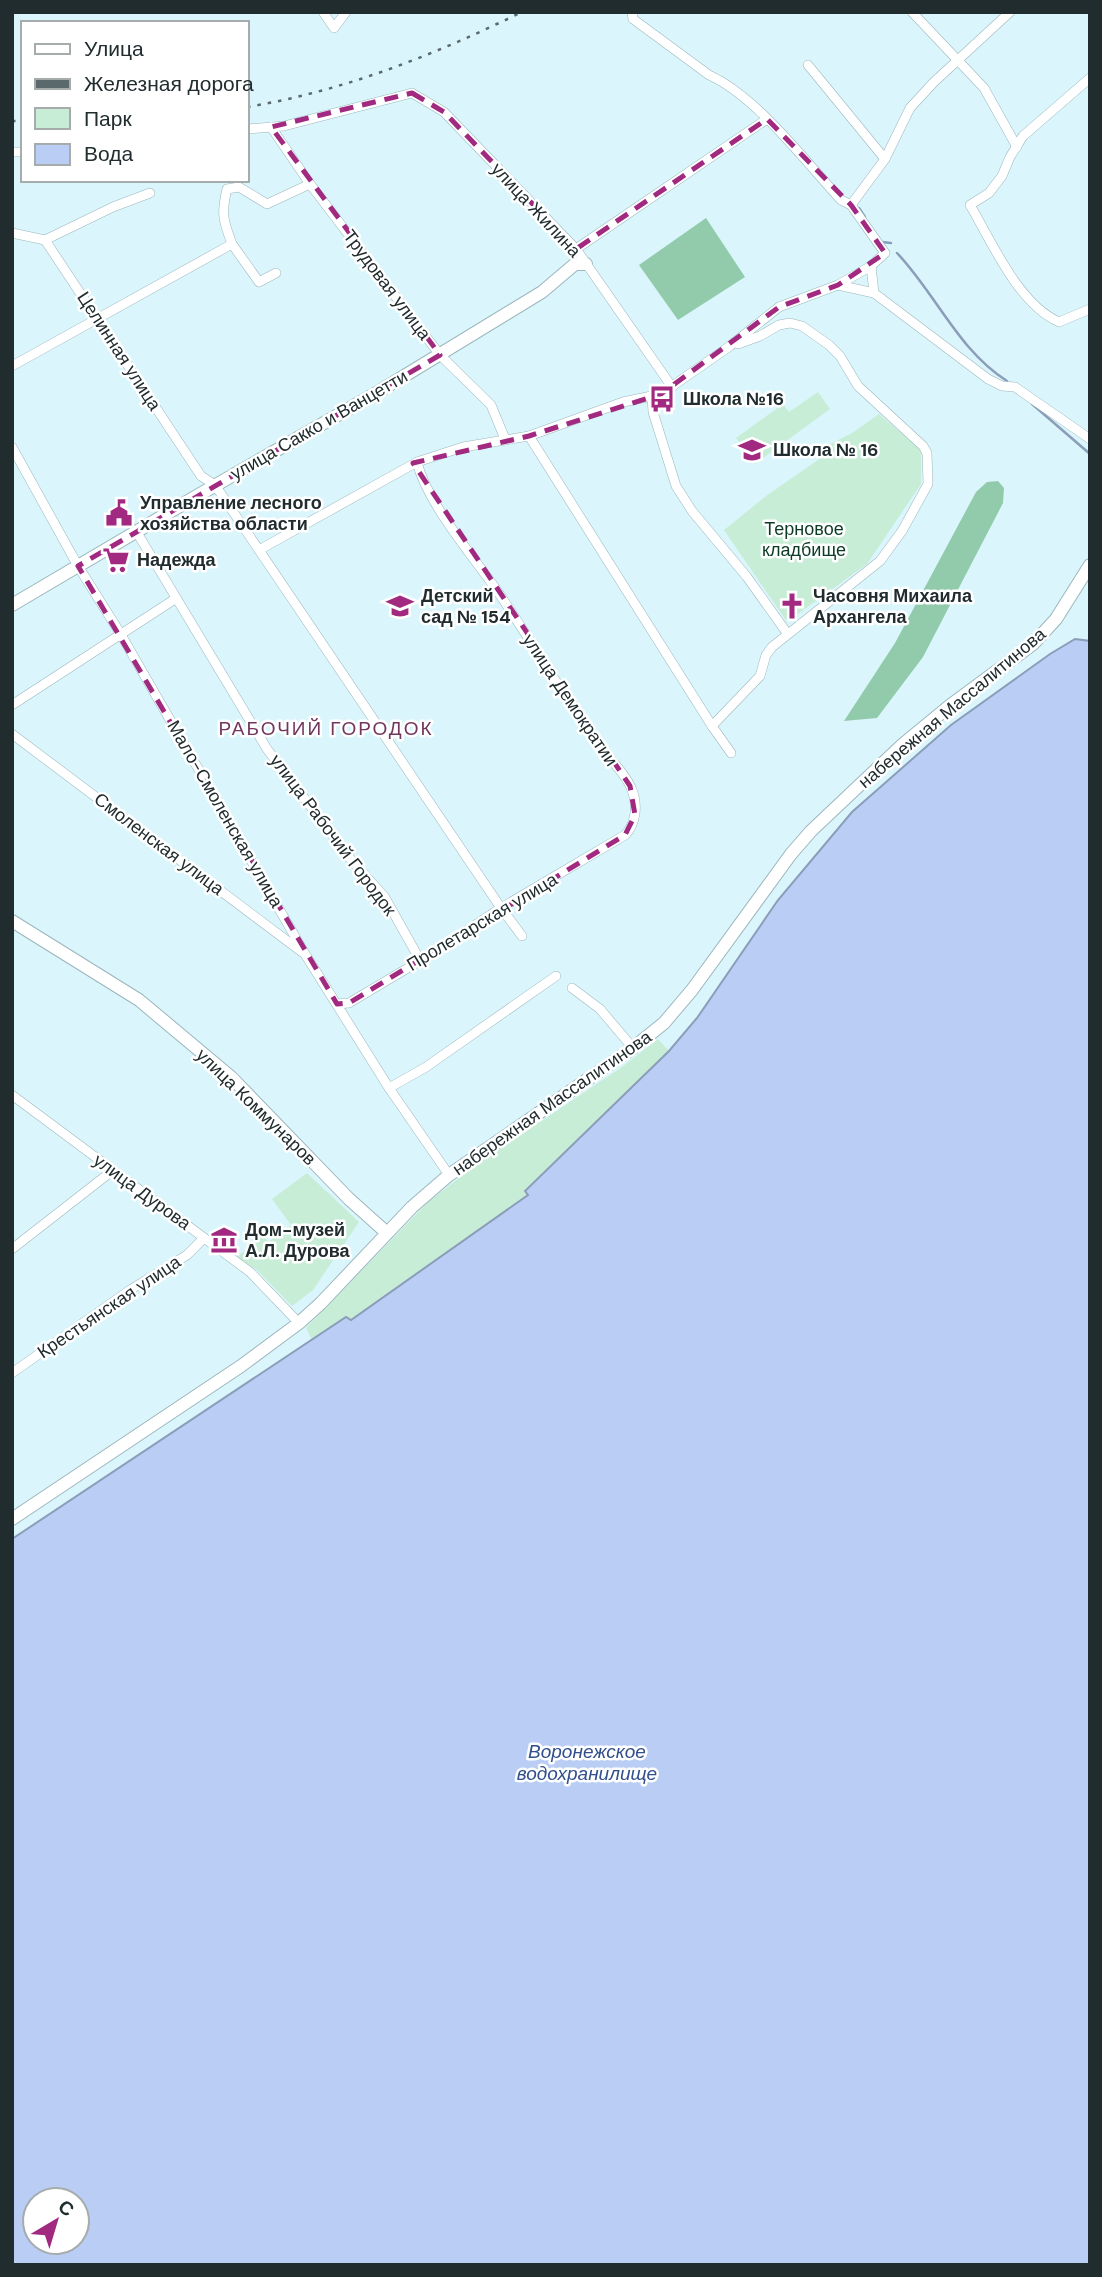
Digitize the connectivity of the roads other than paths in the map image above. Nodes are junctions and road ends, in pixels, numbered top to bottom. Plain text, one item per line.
1 (323, 12) edge
2 (346, 12) edge
3 (912, 12) edge
4 (1010, 12) edge
5 (633, 15) edge
6 (958, 61) junction
7 (808, 65) dead end
8 (1090, 78) edge
9 (767, 119) junction
10 (271, 127) junction
11 (248, 129) edge
12 (1017, 146) junction
13 (885, 159) junction
14 (310, 184) junction
15 (150, 193) dead end
16 (851, 205) junction
17 (12, 233) edge
18 (46, 240) junction
19 (232, 244) junction
20 (576, 250) junction
21 (586, 264) junction
22 (871, 266) junction
23 (276, 273) dead end
24 (838, 285) junction
25 (874, 293) junction
26 (1090, 309) edge
27 (98, 319) junction
28 (730, 346) junction
29 (440, 355) junction
30 (12, 366) edge
31 (671, 387) junction
32 (652, 396) junction
33 (529, 436) junction
34 (505, 439) junction
35 (1090, 439) edge
36 (12, 447) edge
37 (416, 462) junction
38 (215, 485) junction
39 (136, 531) junction
40 (260, 550) junction
41 (1090, 565) edge
42 (78, 566) junction
43 (176, 599) junction
44 (12, 605) edge
45 (120, 633) junction
46 (787, 633) junction
47 (12, 705) edge
48 (712, 726) junction
49 (12, 734) edge
50 (732, 753) dead end
51 (625, 835) joint
52 (501, 908) junction
53 (12, 921) edge
54 (522, 936) dead end
55 (305, 954) junction
56 (420, 960) junction
57 (556, 976) dead end
58 (572, 988) dead end
59 (337, 1003) junction
60 (633, 1048) junction
61 (389, 1088) junction
62 (12, 1095) edge
63 (112, 1171) junction
64 (449, 1175) junction
65 (387, 1233) junction
66 (204, 1238) junction
67 (12, 1249) edge
68 (299, 1323) junction
69 (12, 1373) edge
70 (12, 1519) edge

1 - 2 street
3 - 6 street
4 - 6 street
5 - 9 street
6 - 12 street
6 - 13 street
7 - 13 street
8 - 12 street
9 - 16 street
9 - 20 street
10 - 11 street
10 - 14 street, Трудовая улица
10 - 20 street, улица Жилина
12 - 26 street
13 - 16 street
14 - 19 street
14 - 29 street, Трудовая улица
15 - 18 street
16 - 22 street
17 - 18 street
18 - 27 street, Целинная улица
19 - 23 street
19 - 27 street
20 - 21 street, улица Жилина
21 - 29 main road, улица Сакко и Ванцетти
21 - 31 street, улица Жилина
22 - 24 street
22 - 25 street
24 - 25 street
24 - 28 street
25 - 35 street
27 - 30 street
27 - 38 street, Целинная улица
28 - 31 street
28 - 46 street
29 - 34 street, Трудовая улица
29 - 38 main road, улица Сакко и Ванцетти
31 - 32 street
32 - 33 street
32 - 46 street
33 - 34 street
33 - 48 street
34 - 37 street
36 - 42 street, Мало-Смоленская улица
37 - 40 street
37 - 51 street, улица Демократии
38 - 39 main road, улица Сакко и Ванцетти
38 - 40 street
39 - 42 main road, улица Сакко и Ванцетти
39 - 43 street, улица Рабочий Городок
40 - 52 street
41 - 60 main road, набережная Массалитинова
42 - 44 main road, улица Сакко и Ванцетти
42 - 45 street, Мало-Смоленская улица
43 - 45 street
43 - 56 street, улица Рабочий Городок
45 - 47 street
45 - 55 street, Мало-Смоленская улица
46 - 48 street
48 - 50 street
49 - 55 street, Смоленская улица
51 - 52 street, Пролетарская улица
52 - 54 street
52 - 56 street, Пролетарская улица
53 - 65 main road, улица Коммунаров
55 - 59 street, Мало-Смоленская улица
56 - 59 street, Пролетарская улица
57 - 61 street
58 - 60 street
59 - 61 street, Мало-Смоленская улица
60 - 64 main road, набережная Массалитинова
61 - 64 street, Мало-Смоленская улица
62 - 63 street, улица Дурова
63 - 66 street, улица Дурова
63 - 67 street
64 - 65 main road, набережная Массалитинова
65 - 68 main road, набережная Массалитинова
66 - 68 street, улица Дурова
66 - 69 street, Крестьянская улица
68 - 70 main road, набережная Массалитинова

